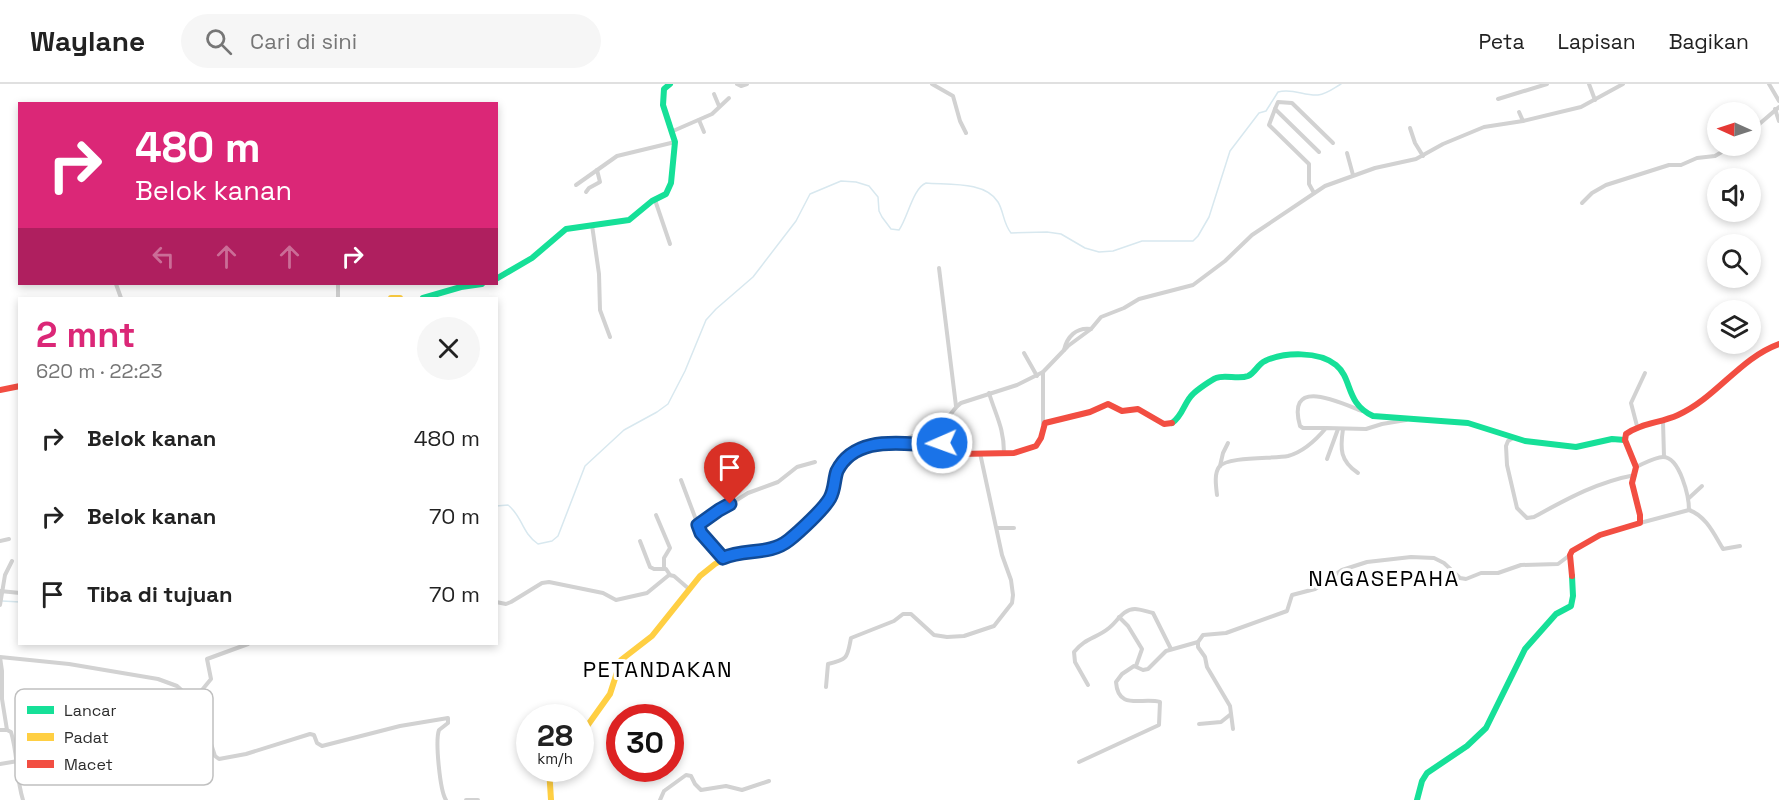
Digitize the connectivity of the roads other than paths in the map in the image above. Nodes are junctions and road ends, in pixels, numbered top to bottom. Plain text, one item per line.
1 (670, 84) edge
2 (736, 84) edge
3 (747, 84) edge
4 (932, 84) edge
5 (1547, 84) edge
6 (1588, 84) edge
7 (1623, 84) edge
8 (1769, 84) edge
9 (714, 94) dead end
10 (729, 98) dead end
11 (1498, 99) dead end
12 (1595, 100) junction
13 (1779, 101) edge
14 (719, 106) junction
15 (1777, 108) edge
16 (1275, 110) junction
17 (1519, 112) dead end
18 (699, 120) junction
19 (1523, 121) junction
20 (1779, 121) edge
21 (1761, 122) edge
22 (1410, 128) dead end
23 (673, 132) junction
24 (704, 132) dead end
25 (966, 133) dead end
26 (675, 142) junction
27 (1333, 143) dead end
28 (1319, 152) dead end
29 (1347, 153) dead end
30 (1423, 156) junction
31 (1715, 156) edge
32 (597, 169) junction
33 (1353, 175) junction
34 (576, 185) dead end
35 (586, 192) dead end
36 (1314, 193) junction
37 (656, 200) junction
38 (1582, 203) dead end
39 (592, 225) junction
40 (670, 244) dead end
41 (939, 268) dead end
42 (498, 278) edge
43 (475, 285) edge
44 (426, 297) edge
45 (610, 338) dead end
46 (1779, 344) edge
47 (1024, 353) dead end
48 (1043, 372) junction
49 (1645, 373) dead end
50 (1037, 376) junction
51 (18, 386) edge
52 (0, 390) edge
53 (989, 393) junction
54 (956, 406) junction
55 (1362, 411) junction
56 (1411, 419) junction
57 (1663, 421) junction
58 (937, 424) junction
59 (1043, 424) junction
60 (1637, 426) junction
61 (1326, 428) junction
62 (1340, 429) junction
63 (1514, 437) junction
64 (1625, 440) junction
65 (896, 442) junction
66 (1228, 443) dead end
67 (942, 448) junction
68 (980, 453) junction
69 (1004, 453) junction
70 (1664, 457) junction
71 (1327, 459) dead end
72 (815, 462) dead end
73 (1636, 466) junction
74 (1220, 467) junction
75 (1358, 473) dead end
76 (1635, 474) junction
77 (681, 480) dead end
78 (1702, 486) dead end
79 (1217, 495) dead end
80 (1688, 499) junction
81 (1689, 510) junction
82 (656, 515) dead end
83 (1640, 523) junction
84 (698, 525) junction
85 (997, 528) junction
86 (1014, 528) dead end
87 (9, 539) dead end
88 (640, 540) dead end
89 (0, 542) edge
90 (1740, 546) dead end
91 (1570, 555) junction
92 (723, 558) junction
93 (12, 561) dead end
94 (664, 569) junction
95 (670, 574) junction
96 (688, 589) junction
97 (1, 591) edge
98 (18, 593) edge
99 (498, 603) edge
100 (0, 604) edge
101 (1119, 617) junction
102 (1198, 642) junction
103 (246, 645) edge
104 (1171, 649) junction
105 (0, 657) edge
106 (1136, 666) junction
107 (1088, 685) dead end
108 (826, 687) dead end
109 (181, 689) edge
110 (203, 689) edge
111 (1231, 714) junction
112 (594, 716) edge
113 (1199, 724) dead end
114 (1233, 729) dead end
115 (0, 730) edge
116 (7, 730) junction
117 (15, 749) edge
118 (213, 750) edge
119 (15, 762) edge
120 (1079, 762) dead end
121 (0, 764) edge
122 (769, 781) dead end
123 (550, 782) edge
124 (20, 785) edge
125 (23, 800) edge
126 (447, 800) edge
127 (466, 800) edge
128 (478, 800) edge
129 (551, 800) edge
130 (660, 800) edge
131 (1417, 800) edge

1 - 23 street
2 - 3 street
4 - 25 street
5 - 11 street
6 - 12 street
7 - 12 street
8 - 13 street
9 - 14 street
10 - 14 street
12 - 19 street
14 - 18 street
15 - 20 street
15 - 21 street
16 - 27 street
16 - 28 street
16 - 36 street
17 - 19 street
18 - 23 street
18 - 24 street
19 - 30 street
22 - 30 street
23 - 26 street
26 - 32 street
26 - 37 street
29 - 33 street
30 - 33 street
31 - 38 street
32 - 34 street
32 - 35 street
33 - 36 street
36 - 48 street
37 - 39 street
37 - 40 street
39 - 42 street
39 - 45 street
41 - 54 street
43 - 44 street
46 - 57 street
47 - 50 street
48 - 50 street
48 - 59 street
49 - 60 street
50 - 53 street
51 - 52 street
53 - 54 street
53 - 69 street
54 - 58 street
55 - 56 street
55 - 59 street
55 - 61 street
56 - 62 street
56 - 63 street
57 - 60 street
57 - 70 street
58 - 65 street
58 - 67 street
59 - 69 street
60 - 64 street
61 - 62 street
61 - 74 street
62 - 71 street
62 - 75 street
63 - 64 street
63 - 76 street
64 - 73 street
65 - 67 street
65 - 92 street
66 - 74 street
67 - 68 street
68 - 69 street
68 - 85 street
70 - 73 street
70 - 80 street
72 - 84 street
73 - 76 street
74 - 79 street
76 - 83 street
77 - 84 street
78 - 80 street
80 - 81 street
81 - 83 street
81 - 90 street
82 - 94 street
83 - 91 street
84 - 92 street
85 - 86 street
85 - 108 street
87 - 89 street
88 - 94 street
91 - 102 street
91 - 131 street
92 - 96 street
93 - 97 street
94 - 95 street
95 - 96 street
95 - 99 street
96 - 112 street
97 - 98 street
97 - 100 street
101 - 104 street
101 - 106 street
101 - 107 street
102 - 104 street
102 - 111 street
103 - 110 street
104 - 106 street
105 - 109 street
105 - 116 street
106 - 120 street
111 - 113 street
111 - 114 street
115 - 116 street
116 - 117 street
118 - 126 street
119 - 121 street
122 - 130 street
123 - 129 street
124 - 125 street
127 - 128 street

